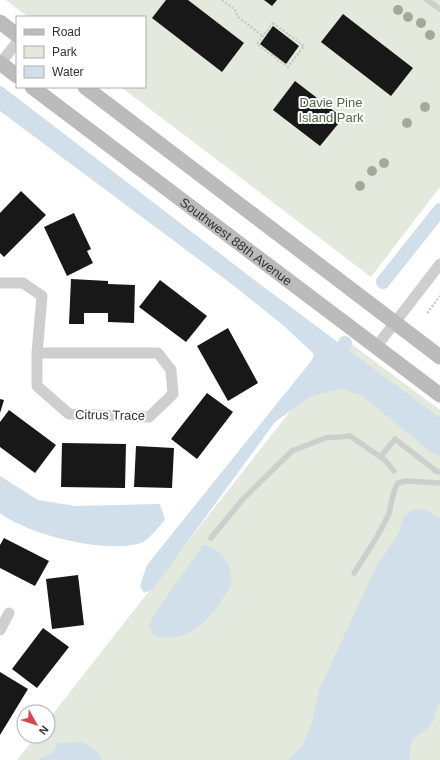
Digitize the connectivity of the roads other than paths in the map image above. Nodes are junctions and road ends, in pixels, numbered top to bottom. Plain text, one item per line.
1 (428, 0) edge
2 (440, 10) edge
3 (0, 22) edge
4 (16, 34) edge
5 (16, 43) edge
6 (0, 63) edge
7 (16, 75) edge
8 (33, 88) edge
9 (86, 88) edge
10 (440, 264) edge
11 (0, 282) edge
12 (395, 323) junction
13 (376, 347) junction
14 (37, 353) junction
15 (440, 357) edge
16 (440, 395) edge
17 (381, 456) junction
18 (394, 471) dead end
19 (440, 472) edge
20 (440, 483) edge
21 (211, 538) dead end
22 (354, 573) dead end
23 (9, 613) dead end
24 (0, 630) edge

1 - 2 lane
3 - 4 main road
5 - 6 street
6 - 7 main road
8 - 13 main road, Southwest 88th Avenue
9 - 12 main road
10 - 12 street
11 - 14 street, Citrus Trace
12 - 13 street
12 - 15 main road
13 - 16 main road, Southwest 88th Avenue
14 - 14 street, Citrus Trace
17 - 18 lane
17 - 19 lane
17 - 21 lane
20 - 22 lane
23 - 24 street

